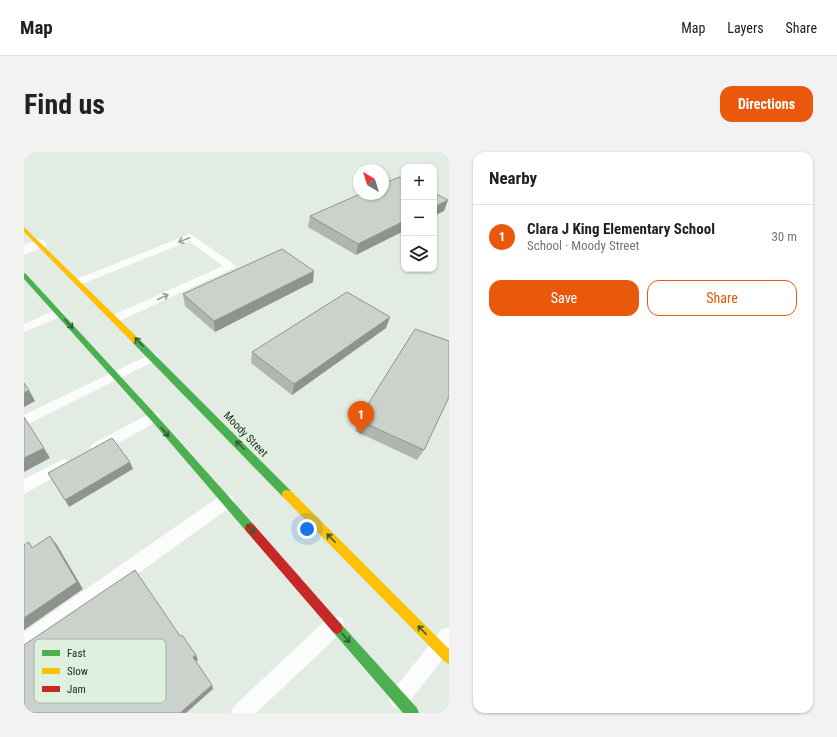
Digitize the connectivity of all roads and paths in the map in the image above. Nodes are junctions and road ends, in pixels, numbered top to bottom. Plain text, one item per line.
1 (24, 229) edge
2 (39, 244) junction
3 (24, 250) edge
4 (24, 275) edge
5 (78, 282) junction
6 (58, 313) junction
7 (115, 319) junction
8 (24, 328) edge
9 (153, 357) junction
10 (115, 375) junction
11 (153, 417) junction
12 (24, 421) edge
13 (24, 487) edge
14 (226, 501) junction
15 (335, 625) junction
16 (24, 643) edge
17 (446, 648) edge
18 (399, 699) junction
19 (240, 713) edge
20 (412, 713) edge

1 - 2 main road, Moody Street
2 - 3 street
2 - 5 main road, Moody Street
4 - 6 main road
5 - 7 main road, Moody Street
7 -> 5 lane
6 - 8 lane
6 -> 10 main road
9 -> 7 main road, Moody Street
9 - 10 lane
17 -> 9 main road, Moody Street
10 - 11 main road
10 - 12 lane
11 - 13 lane
11 -> 14 main road
14 -> 15 main road
14 - 16 lane
15 -> 18 main road
15 - 19 lane
17 - 18 lane
18 - 20 main road

